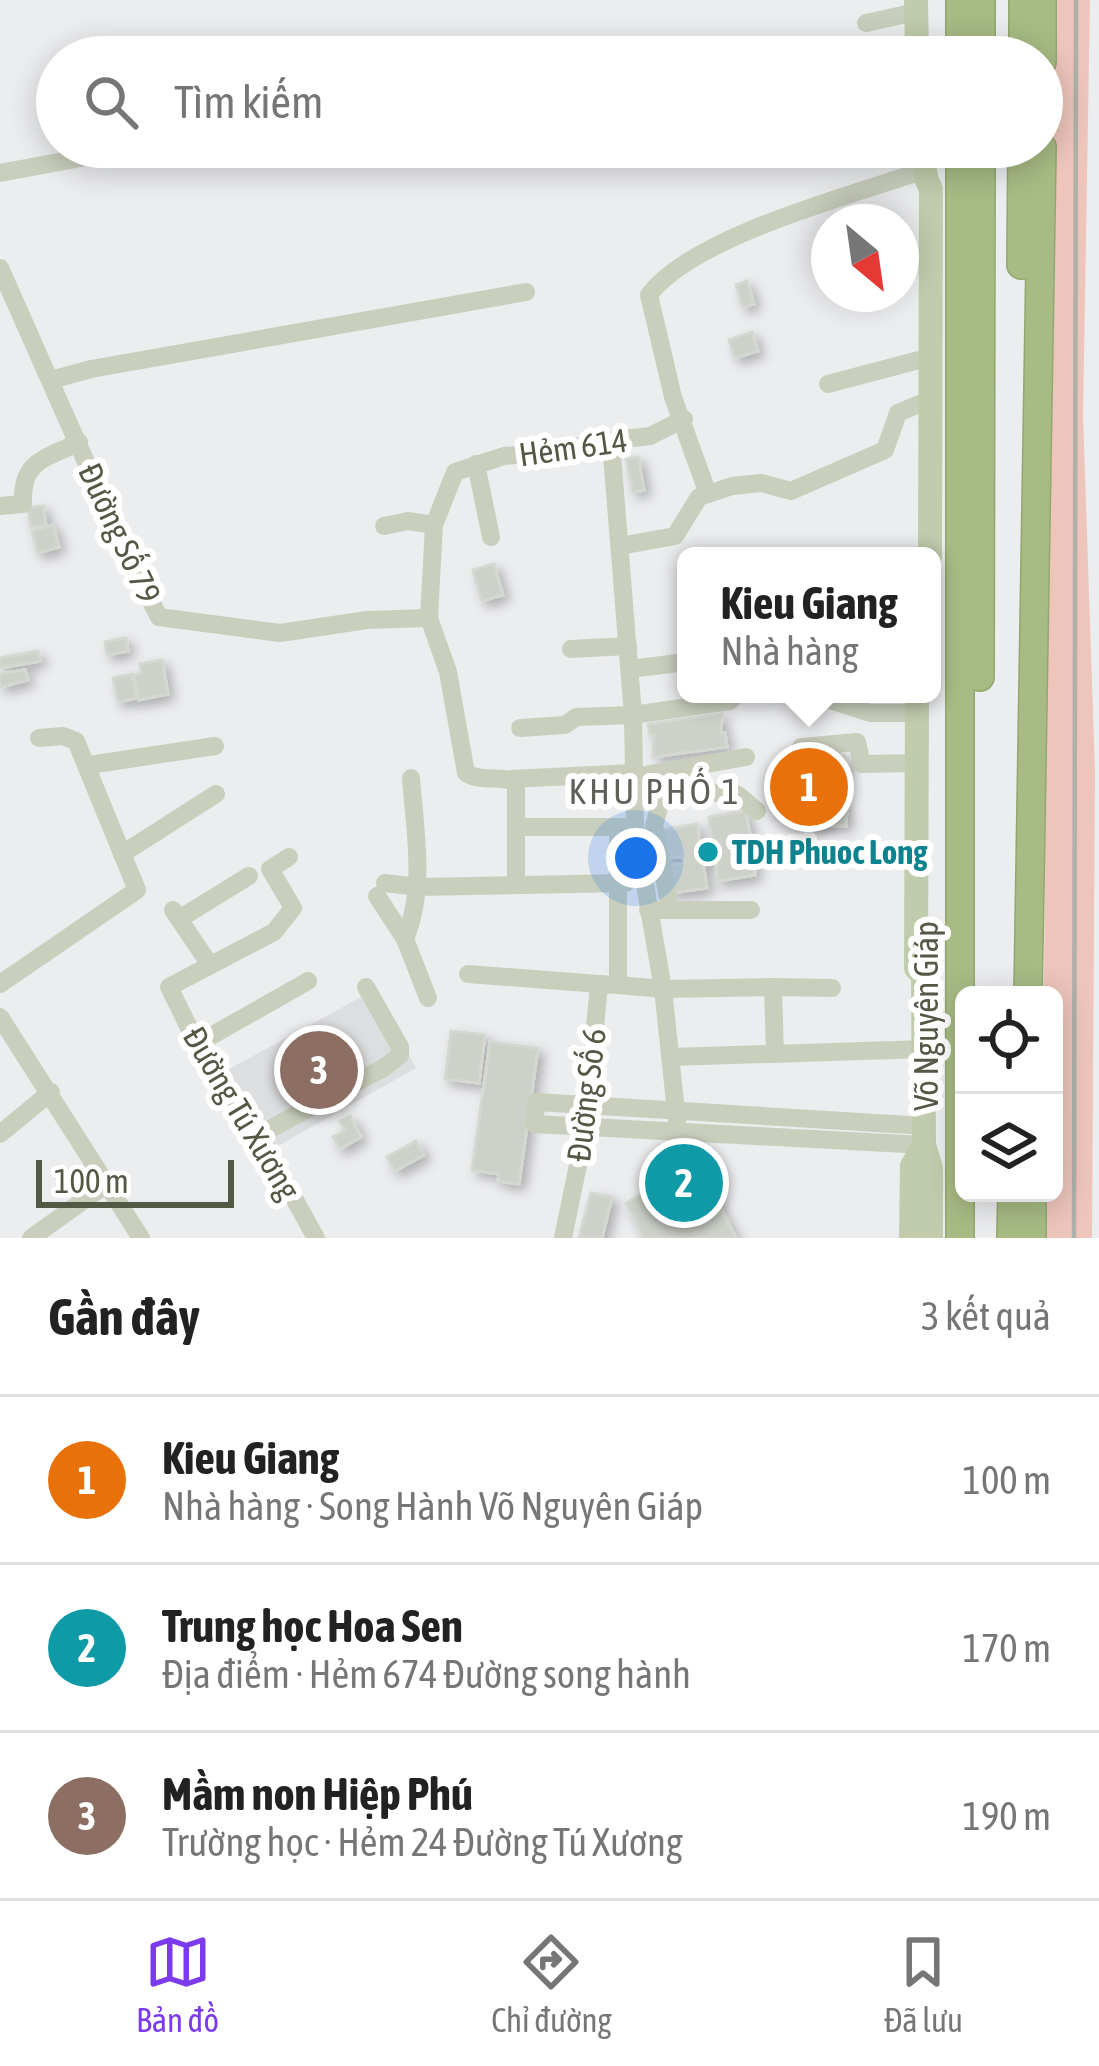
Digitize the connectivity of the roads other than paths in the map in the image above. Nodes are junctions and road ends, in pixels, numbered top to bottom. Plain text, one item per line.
1 (960, 0) edge
2 (981, 0) edge
3 (1023, 0) edge
4 (1042, 0) edge
5 (920, 4) edge
6 (866, 23) dead end
7 (918, 36) edge
8 (925, 36) edge
9 (960, 36) edge
10 (981, 36) edge
11 (1022, 36) edge
12 (1042, 36) edge
13 (36, 166) edge
14 (905, 168) edge
15 (924, 168) edge
16 (927, 168) edge
17 (960, 168) edge
18 (981, 168) edge
19 (1022, 168) edge
20 (1042, 168) edge
21 (0, 173) edge
22 (0, 268) edge
23 (526, 292) dead end
24 (22, 321) junction
25 (0, 325) edge
26 (919, 360) junction
27 (51, 380) junction
28 (828, 384) dead end
29 (919, 404) junction
30 (684, 418) junction
31 (79, 442) junction
32 (611, 443) junction
33 (476, 464) junction
34 (708, 494) junction
35 (0, 506) edge
36 (384, 526) dead end
37 (434, 526) junction
38 (491, 537) dead end
39 (620, 546) junction
40 (918, 547) edge
41 (930, 547) edge
42 (429, 618) junction
43 (628, 646) junction
44 (572, 649) dead end
45 (677, 663) edge
46 (630, 669) junction
47 (716, 703) edge
48 (839, 703) edge
49 (909, 703) edge
50 (921, 703) edge
51 (921, 703) edge
52 (633, 715) junction
53 (520, 728) dead end
54 (39, 738) dead end
55 (215, 746) dead end
56 (801, 746) dead end
57 (746, 757) dead end
58 (917, 764) junction
59 (89, 766) junction
60 (696, 766) junction
61 (634, 775) junction
62 (411, 778) dead end
63 (511, 779) junction
64 (697, 791) junction
65 (216, 794) dead end
66 (757, 811) dead end
67 (518, 827) junction
68 (626, 827) junction
69 (122, 854) junction
70 (289, 857) dead end
71 (249, 877) dead end
72 (643, 883) junction
73 (615, 884) junction
74 (516, 885) junction
75 (418, 886) junction
76 (668, 898) dead end
77 (648, 910) junction
78 (751, 910) dead end
79 (405, 939) junction
80 (210, 965) junction
81 (468, 974) dead end
82 (923, 976) junction
83 (308, 981) dead end
84 (0, 984) edge
85 (609, 984) junction
86 (978, 986) edge
87 (1015, 986) edge
88 (1028, 986) edge
89 (366, 987) dead end
90 (773, 987) junction
91 (832, 988) dead end
92 (664, 989) junction
93 (428, 998) dead end
94 (0, 1017) edge
95 (197, 1044) junction
96 (925, 1048) junction
97 (775, 1054) junction
98 (671, 1057) junction
99 (51, 1092) junction
100 (676, 1110) junction
101 (587, 1116) junction
102 (679, 1131) junction
103 (0, 1134) edge
104 (259, 1136) junction
105 (924, 1136) junction
106 (108, 1183) junction
107 (977, 1202) edge
108 (1012, 1202) edge
109 (1032, 1202) edge
110 (32, 1238) edge
111 (141, 1238) edge
112 (316, 1238) edge
113 (563, 1238) edge
114 (911, 1238) edge
115 (931, 1238) edge
116 (960, 1238) edge
117 (977, 1238) edge
118 (1011, 1238) edge
119 (1032, 1238) edge

1 - 9 highway
2 - 10 highway
3 - 11 highway
4 - 12 highway
5 - 6 street
5 - 7 main road
5 - 8 main road
13 - 21 street
14 - 30 street
15 - 26 main road
16 - 41 main road
17 - 116 highway, Võ Nguyên Giáp
18 - 86 highway, Võ Nguyên Giáp
19 - 87 highway
20 - 88 highway
22 - 24 street, Đường Số 79
23 - 27 street
24 - 25 street
24 - 27 street, Đường Số 79
26 - 28 street
26 - 29 main road
27 - 31 street, Đường Số 79
29 - 34 street
29 - 40 main road
30 - 32 street, Hẻm 614
30 - 34 street
31 - 35 street
31 - 42 street, Đường Số 79
32 - 33 street, Hẻm 614
32 - 39 street
33 - 37 street, Hẻm 614
33 - 38 street
34 - 39 street
36 - 37 street
37 - 42 street
39 - 43 street
42 - 63 street
43 - 44 street
43 - 46 street
45 - 46 street
46 - 52 street
47 - 52 street
48 - 49 street
50 - 58 main road
51 - 82 main road
52 - 53 street
52 - 61 street
54 - 59 street
55 - 59 street
56 - 58 street
57 - 60 street
58 - 82 main road
59 - 69 street
60 - 61 street
60 - 64 street
61 - 63 street
61 - 68 street
62 - 75 street
63 - 67 street
64 - 66 street
64 - 76 street
65 - 69 street
67 - 68 street
67 - 74 street
68 - 72 street
68 - 73 street, Đường Số 6
69 - 84 street
70 - 80 street
71 - 80 street
72 - 73 street
72 - 77 street
73 - 74 street
73 - 85 street, Đường Số 6
74 - 75 street
75 - 79 street
75 - 79 street
77 - 78 street
77 - 92 street
79 - 93 street
80 - 95 street, Đường Tú Xương
81 - 85 street
82 - 96 main road
83 - 95 street
85 - 92 street
85 - 101 street, Đường Số 6
89 - 104 street
90 - 91 street
90 - 92 street
90 - 97 street
92 - 98 street
94 - 99 street
95 - 104 street, Đường Tú Xương
96 - 97 street
96 - 105 main road
97 - 98 street
98 - 100 street
99 - 103 street
99 - 106 street
100 - 101 street
100 - 102 street
100 - 105 street
101 - 102 street
101 - 113 street, Đường Số 6
102 - 105 street
104 - 112 street, Đường Tú Xương
105 - 114 main road
105 - 115 main road
106 - 110 street
106 - 111 street
107 - 117 highway
108 - 118 highway
109 - 119 highway

